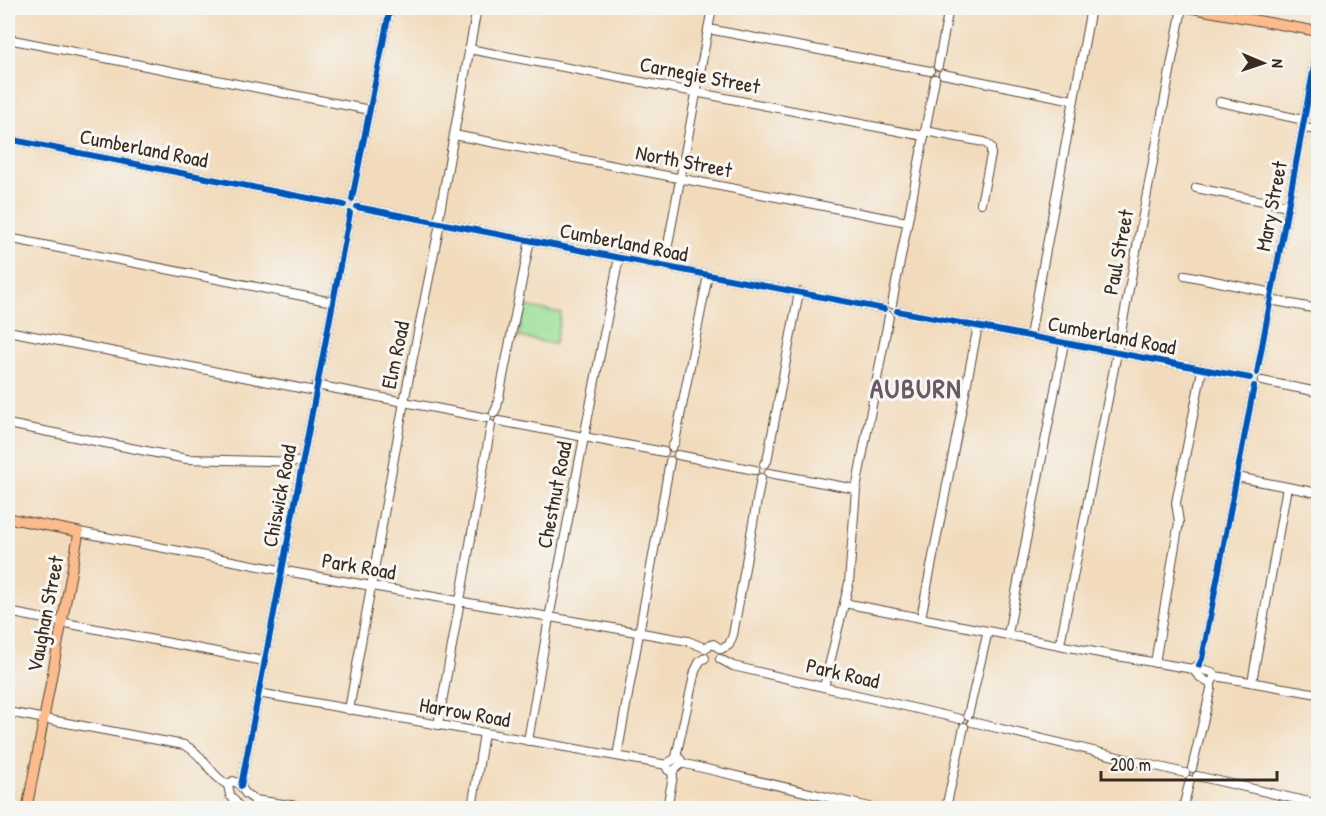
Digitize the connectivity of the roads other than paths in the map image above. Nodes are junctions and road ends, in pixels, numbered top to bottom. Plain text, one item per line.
1 (390, 8) edge
2 (477, 8) edge
3 (712, 8) edge
4 (949, 8) edge
5 (1091, 8) edge
6 (1182, 8) edge
7 (1190, 8) edge
8 (1230, 11) edge
9 (708, 29) junction
10 (1317, 32) edge
11 (8, 39) edge
12 (1318, 45) edge
13 (469, 49) junction
14 (938, 66) junction
15 (930, 71) junction
16 (939, 76) junction
17 (696, 93) junction
18 (1073, 100) junction
19 (1220, 102) dead end
20 (370, 110) junction
21 (1304, 124) junction
22 (1318, 130) edge
23 (924, 134) junction
24 (454, 135) junction
25 (8, 139) edge
26 (681, 179) junction
27 (1196, 188) dead end
28 (352, 199) junction
29 (981, 203) dead end
30 (344, 205) junction
31 (1288, 206) junction
32 (357, 207) junction
33 (350, 213) junction
34 (907, 222) junction
35 (439, 223) junction
36 (8, 238) edge
37 (530, 240) junction
38 (619, 257) junction
39 (664, 266) junction
40 (708, 275) junction
41 (1185, 275) dead end
42 (799, 292) junction
43 (1271, 296) junction
44 (333, 302) junction
45 (894, 307) junction
46 (884, 309) junction
47 (1318, 309) edge
48 (889, 316) junction
49 (978, 326) junction
50 (8, 331) edge
51 (1030, 336) junction
52 (1064, 343) junction
53 (1117, 353) junction
54 (1202, 370) junction
55 (1253, 379) junction
56 (316, 388) junction
57 (1318, 392) edge
58 (404, 402) junction
59 (494, 413) junction
60 (499, 421) junction
61 (489, 422) junction
62 (8, 424) edge
63 (583, 437) junction
64 (672, 447) junction
65 (664, 452) junction
66 (678, 455) junction
67 (670, 461) junction
68 (302, 462) junction
69 (764, 464) junction
70 (756, 470) junction
71 (769, 473) junction
72 (1237, 477) junction
73 (761, 478) junction
74 (1287, 487) junction
75 (856, 489) junction
76 (1318, 493) edge
77 (8, 518) edge
78 (79, 532) junction
79 (281, 570) junction
80 (370, 586) junction
81 (460, 602) junction
82 (844, 603) junction
83 (8, 612) edge
84 (549, 618) junction
85 (921, 618) junction
86 (63, 623) junction
87 (988, 631) junction
88 (638, 633) junction
89 (1008, 634) junction
90 (1060, 644) junction
91 (705, 648) junction
92 (721, 649) junction
93 (705, 658) junction
94 (720, 659) junction
95 (264, 661) junction
96 (1155, 663) junction
97 (1196, 667) junction
98 (1213, 679) junction
99 (1252, 682) junction
100 (824, 687) junction
101 (258, 693) junction
102 (1318, 694) edge
103 (349, 710) junction
104 (8, 712) edge
105 (44, 719) junction
106 (966, 721) junction
107 (438, 725) junction
108 (484, 734) junction
109 (528, 741) junction
110 (617, 756) junction
111 (679, 760) junction
112 (669, 768) junction
113 (1192, 768) junction
114 (1185, 773) junction
115 (1193, 778) junction
116 (228, 785) junction
117 (241, 786) junction
118 (255, 804) edge
119 (1318, 804) edge
120 (27, 808) edge
121 (240, 808) edge
122 (311, 808) edge
123 (472, 808) edge
124 (666, 808) edge
125 (874, 808) edge
126 (946, 808) edge
127 (1183, 808) edge

1 - 20 street
2 - 13 street, Elm Road
3 - 9 street
4 - 14 street
5 - 18 street
6 - 53 street, Paul Street
7 - 8 main road
8 - 10 main road
9 - 15 street
9 - 17 street
11 - 20 street
12 - 21 street, Mary Street
13 - 17 street, Carnegie Street
13 - 24 street, Elm Road
14 - 15 street
14 - 16 street
15 - 16 street
16 - 18 street
16 - 23 street
17 - 23 street, Carnegie Street
17 - 26 street
18 - 51 street
19 - 21 street
20 - 28 street
21 - 22 street
21 - 31 street, Mary Street
23 - 29 street, Carnegie Street
23 - 34 street
24 - 26 street, North Street
24 - 35 street, Elm Road
25 - 30 street, Cumberland Road
26 - 34 street, North Street
26 - 39 street
27 - 31 street
28 - 30 street
28 - 32 street
30 - 33 street
31 - 43 street, Mary Street
32 - 33 street
32 - 35 street, Cumberland Road
33 - 44 street, Chiswick Road
34 - 45 street
35 - 37 street, Cumberland Road
35 - 58 street, Elm Road
36 - 44 street
37 - 38 street, Cumberland Road
37 - 59 street
38 - 39 street, Cumberland Road
38 - 63 street, Chestnut Road
39 - 40 street, Cumberland Road
40 - 42 street, Cumberland Road
40 - 64 street
41 - 43 street
42 - 46 street, Cumberland Road
42 - 69 street
43 - 47 street
43 - 55 street, Mary Street
44 - 56 street, Chiswick Road
45 - 46 street
45 - 48 street
45 - 49 street, Cumberland Road
46 - 48 street
48 - 75 street
49 - 51 street, Cumberland Road
49 - 85 street
50 - 56 street
51 - 52 street, Cumberland Road
52 - 53 street, Cumberland Road
52 - 89 street
53 - 54 street, Cumberland Road
53 - 90 street, Paul Street
54 - 55 street, Cumberland Road
54 - 96 street
55 - 57 street
55 - 72 street, Mary Street
56 - 58 street
56 - 68 street, Chiswick Road
58 - 61 street
58 - 80 street, Elm Road
59 - 60 street
59 - 61 street
60 - 61 street
60 - 63 street
61 - 81 street
62 - 68 street
63 - 65 street
63 - 84 street, Chestnut Road
64 - 65 street
64 - 66 street
65 - 67 street
66 - 67 street
66 - 70 street
67 - 88 street
68 - 79 street, Chiswick Road
69 - 70 street
69 - 71 street
70 - 73 street
71 - 73 street
71 - 75 street
72 - 74 street
72 - 97 street, Mary Street
73 - 92 street
74 - 76 street
74 - 99 street
75 - 82 street
77 - 78 main road, Park Road
78 - 79 street, Park Road
78 - 86 main road, Vaughan Street
79 - 80 street, Park Road
79 - 95 street, Chiswick Road
80 - 81 street, Park Road
80 - 103 street, Elm Road
81 - 84 street, Park Road
81 - 107 street
82 - 85 street
82 - 100 street
83 - 86 street
84 - 88 street, Park Road
84 - 109 street, Chestnut Road
85 - 87 street
86 - 95 street
86 - 105 main road, Vaughan Street
87 - 89 street
87 - 106 street
88 - 91 street, Park Road
88 - 110 street
89 - 90 street
90 - 96 street
91 - 92 street
91 - 93 street
92 - 94 street
93 - 94 street
93 - 111 street
94 - 100 street, Park Road
95 - 101 street, Chiswick Road
96 - 97 street
97 - 98 street
98 - 99 street
98 - 113 street
99 - 102 street
100 - 106 street, Park Road
101 - 103 street, Harrow Road
101 - 117 street, Chiswick Road
103 - 107 street, Harrow Road
104 - 105 street
105 - 116 street
105 - 120 main road, Vaughan Street
106 - 114 street, Park Road
106 - 126 street
107 - 108 street, Harrow Road
108 - 109 street, Harrow Road
108 - 123 street
109 - 110 street, Harrow Road
110 - 112 street, Harrow Road
111 - 112 street
111 - 125 street
112 - 124 street
113 - 114 street
113 - 115 street
114 - 115 street
115 - 119 street
115 - 127 street
116 - 117 street
116 - 121 street
117 - 118 street
118 - 122 street

